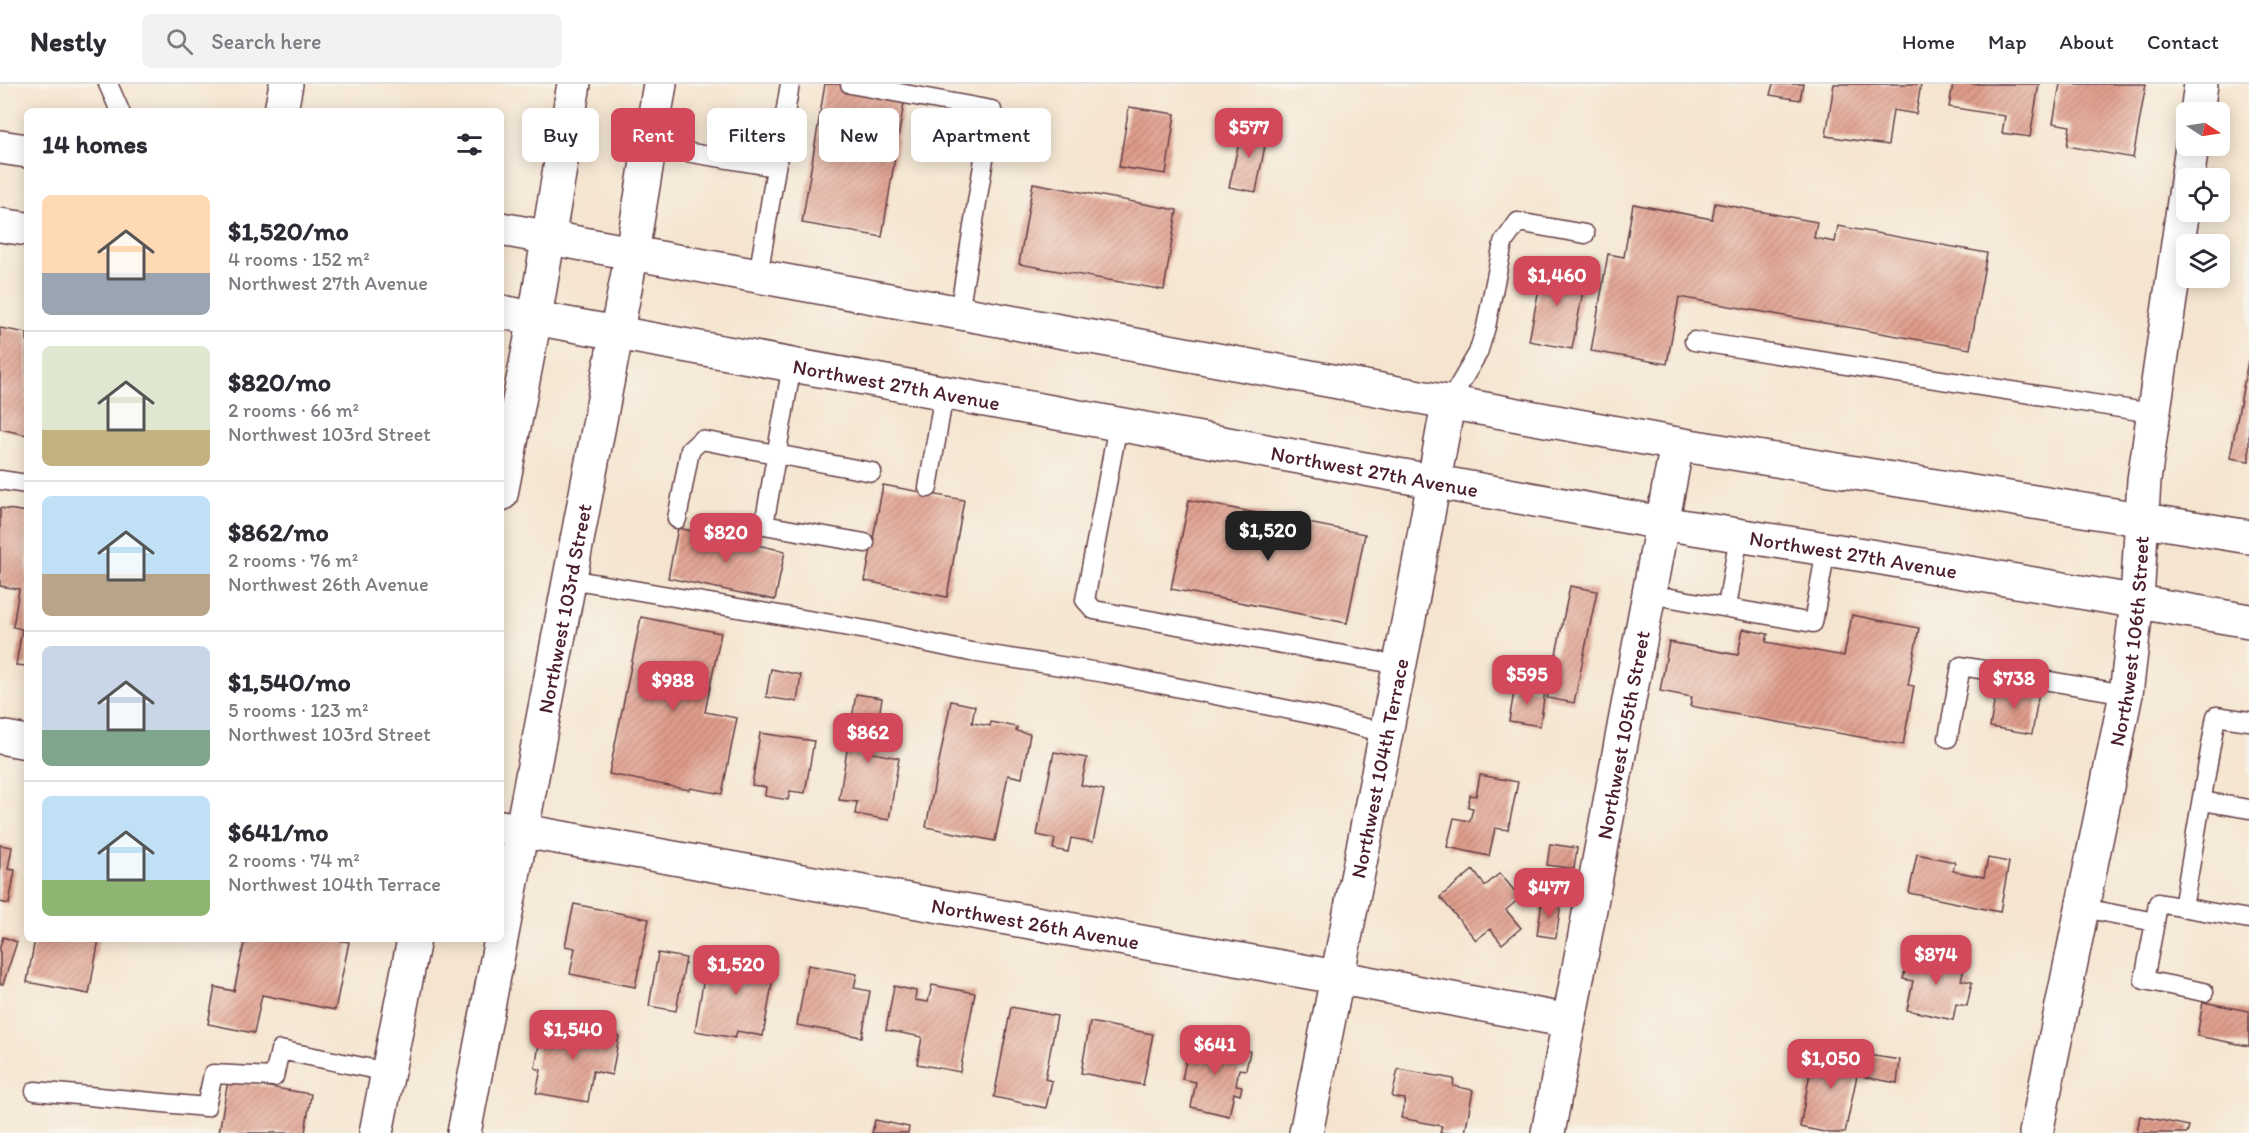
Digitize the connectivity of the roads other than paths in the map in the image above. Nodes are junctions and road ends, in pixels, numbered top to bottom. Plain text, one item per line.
1 (108, 84) edge
2 (286, 84) edge
3 (574, 84) edge
4 (660, 84) edge
5 (790, 84) edge
6 (850, 84) edge
7 (2201, 84) edge
8 (2198, 102) edge
9 (119, 108) edge
10 (282, 108) edge
11 (656, 108) edge
12 (0, 147) edge
13 (24, 151) edge
14 (695, 154) edge
15 (2190, 156) edge
16 (646, 162) edge
17 (776, 167) junction
18 (0, 225) edge
19 (24, 229) edge
20 (504, 230) edge
21 (1585, 234) dead end
22 (548, 237) junction
23 (632, 252) junction
24 (758, 276) junction
25 (504, 313) edge
26 (959, 313) junction
27 (535, 318) junction
28 (616, 333) junction
29 (1694, 341) dead end
30 (792, 365) junction
31 (944, 393) junction
32 (1448, 404) junction
33 (2152, 412) junction
34 (508, 415) edge
35 (1118, 425) junction
36 (1677, 444) junction
37 (776, 454) junction
38 (504, 460) edge
39 (872, 472) dead end
40 (0, 480) edge
41 (1434, 482) junction
42 (24, 484) edge
43 (928, 488) dead end
44 (677, 519) dead end
45 (2142, 519) junction
46 (1662, 523) junction
47 (1739, 535) junction
48 (2249, 537) edge
49 (865, 543) dead end
50 (1826, 549) junction
51 (570, 579) junction
52 (1649, 594) junction
53 (2138, 601) junction
54 (1727, 607) junction
55 (2249, 621) edge
56 (1399, 665) junction
57 (2126, 694) junction
58 (2249, 722) edge
59 (1385, 733) junction
60 (0, 737) edge
61 (1948, 738) dead end
62 (24, 741) edge
63 (2202, 801) junction
64 (2249, 809) edge
65 (512, 829) edge
66 (504, 880) edge
67 (2083, 908) junction
68 (2183, 908) junction
69 (2249, 920) edge
70 (2155, 922) junction
71 (413, 942) edge
72 (494, 942) edge
73 (1336, 977) junction
74 (2204, 992) dead end
75 (1569, 1021) junction
76 (387, 1072) junction
77 (35, 1091) dead end
78 (376, 1133) edge
79 (464, 1133) edge
80 (1306, 1133) edge
81 (1548, 1133) edge
82 (2036, 1133) edge

1 - 9 lane
2 - 10 main road
3 - 22 main road
4 - 11 main road, Northwest 103rd Street
5 - 17 lane
6 - 26 lane
7 - 8 main road
12 - 13 main road
14 - 17 lane
15 - 33 main road, Northwest 106th Street
16 - 23 main road, Northwest 103rd Street
17 - 24 lane
18 - 19 main road
20 - 22 main road
21 - 32 lane
22 - 23 main road
22 - 27 main road
23 - 24 main road
23 - 28 main road, Northwest 103rd Street
24 - 26 main road
25 - 27 main road, Northwest 27th Avenue
26 - 32 main road
27 - 28 main road, Northwest 27th Avenue
27 - 34 main road
28 - 30 main road, Northwest 27th Avenue
28 - 51 main road, Northwest 103rd Street
29 - 33 lane
30 - 31 main road, Northwest 27th Avenue
30 - 37 lane
31 - 35 main road, Northwest 27th Avenue
31 - 43 lane
32 - 36 main road
32 - 41 main road, Northwest 104th Terrace
33 - 45 main road, Northwest 106th Street
34 - 38 main road
35 - 41 main road, Northwest 27th Avenue
35 - 56 lane
36 - 45 main road
36 - 46 main road, Northwest 105th Street
37 - 39 lane
37 - 44 lane
37 - 49 lane
40 - 42 lane
41 - 46 main road, Northwest 27th Avenue
41 - 56 main road, Northwest 104th Terrace
45 - 48 main road
45 - 53 main road, Northwest 106th Street
46 - 47 main road, Northwest 27th Avenue
46 - 52 main road, Northwest 105th Street
47 - 50 main road, Northwest 27th Avenue
47 - 54 lane
50 - 53 main road, Northwest 27th Avenue
50 - 54 lane
51 - 59 lane
51 - 65 main road, Northwest 103rd Street
52 - 54 lane
52 - 75 main road, Northwest 105th Street
53 - 55 main road, Northwest 27th Avenue
53 - 57 main road, Northwest 106th Street
56 - 59 main road, Northwest 104th Terrace
57 - 61 lane
57 - 67 main road, Northwest 106th Street
58 - 63 lane
59 - 73 main road, Northwest 104th Terrace
60 - 62 main road
63 - 64 lane
63 - 68 lane
65 - 66 main road, Northwest 103rd Street
65 - 73 main road, Northwest 26th Avenue
67 - 70 lane
67 - 82 main road, Northwest 106th Street
68 - 69 lane
68 - 70 lane
70 - 74 lane
71 - 76 main road
72 - 79 main road, Northwest 103rd Street
73 - 75 main road, Northwest 26th Avenue
73 - 80 main road, Northwest 104th Terrace
75 - 81 main road, Northwest 105th Street
76 - 77 lane
76 - 78 main road

